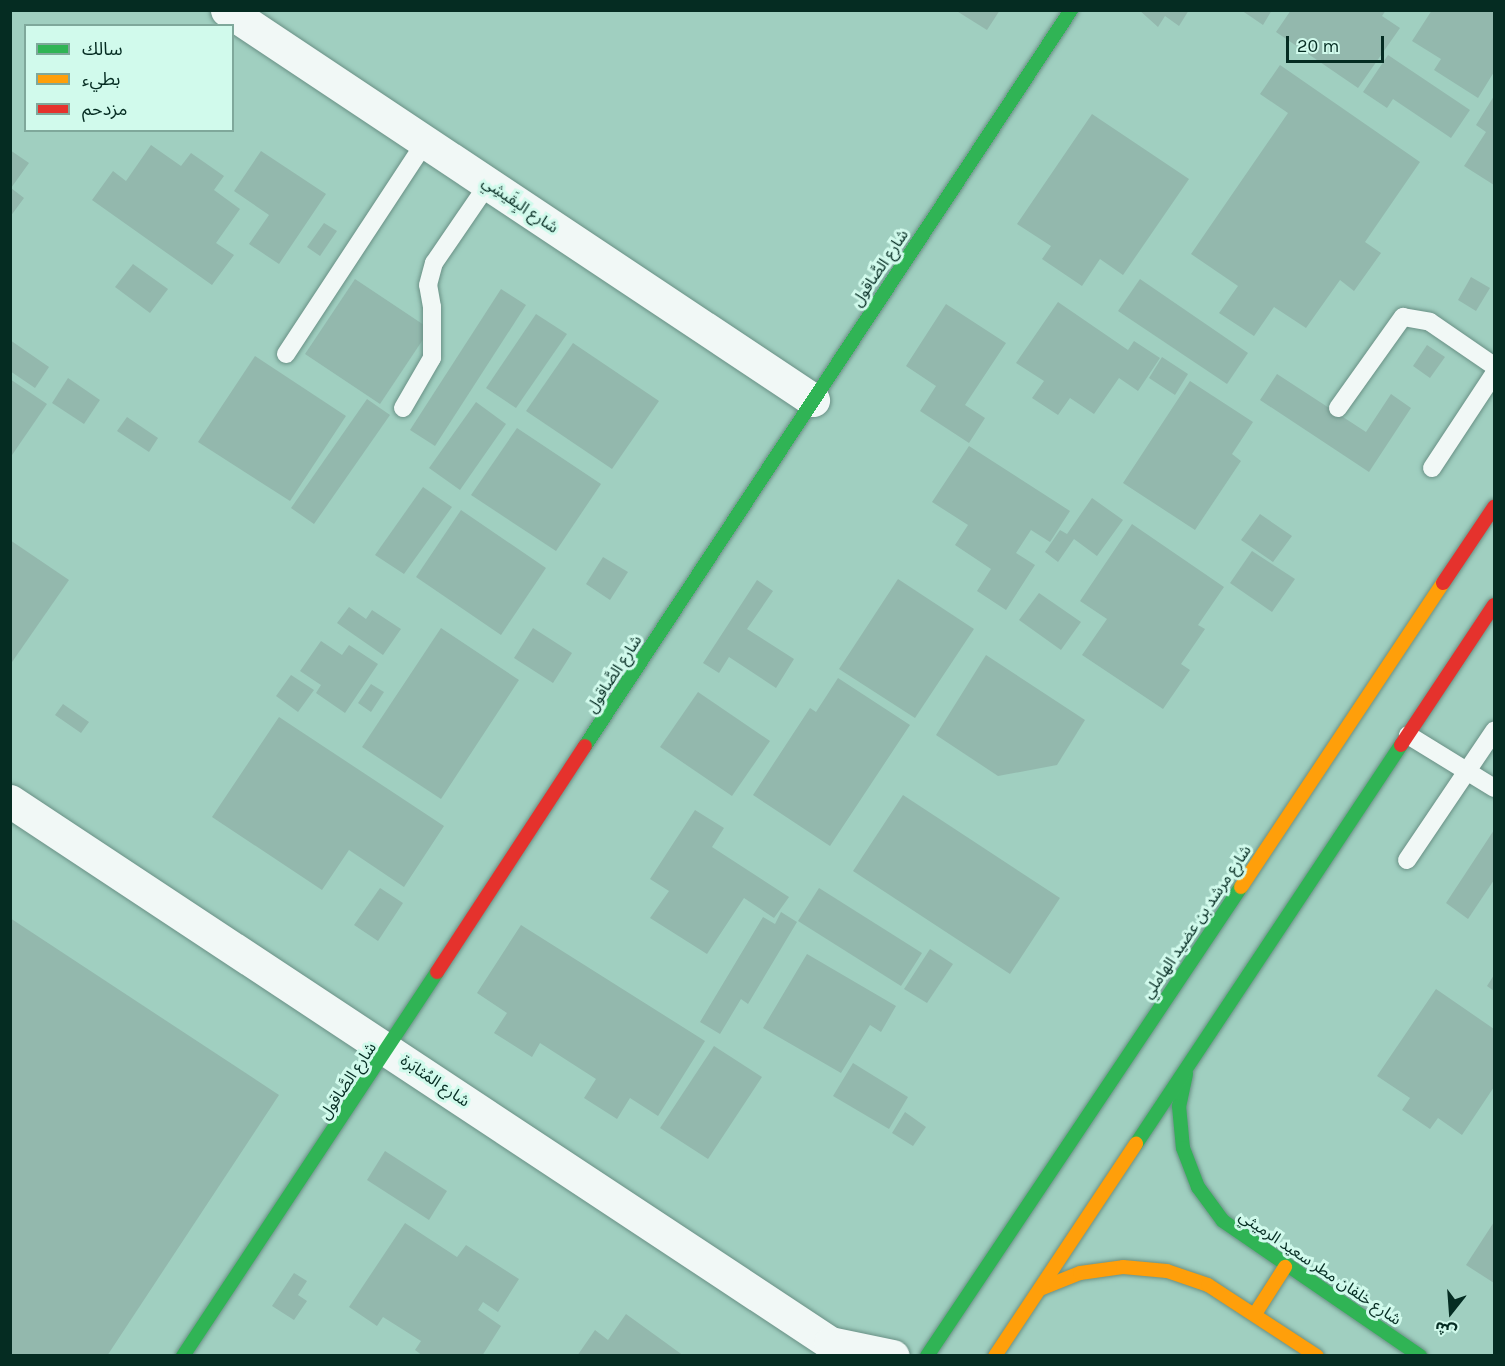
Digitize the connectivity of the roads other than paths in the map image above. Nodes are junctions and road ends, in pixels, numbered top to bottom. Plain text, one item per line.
1 (227, 10) edge
2 (1071, 10) edge
3 (425, 142) junction
4 (489, 184) junction
5 (286, 354) dead end
6 (1494, 366) edge
7 (1494, 374) edge
8 (813, 400) junction
9 (402, 408) dead end
10 (1338, 408) dead end
11 (1432, 468) dead end
12 (1494, 507) edge
13 (1494, 605) edge
14 (1494, 731) edge
15 (1408, 735) junction
16 (1467, 771) junction
17 (1494, 788) edge
18 (10, 801) edge
19 (1407, 860) dead end
20 (388, 1050) junction
21 (1188, 1064) junction
22 (1285, 1267) junction
23 (1040, 1288) junction
24 (1255, 1314) junction
25 (835, 1349) edge
26 (183, 1356) edge
27 (893, 1356) edge
28 (927, 1356) edge
29 (995, 1356) edge
30 (1317, 1356) edge
31 (1420, 1356) edge

1 - 3 street, شارع البِقَيشِي
2 - 8 street, شارع الصَّاقول
3 - 4 street, شارع البِقَيشِي
3 - 5 lane
4 - 8 street, شارع البِقَيشِي
4 - 9 lane
6 - 10 lane
7 - 11 lane
8 - 20 street, شارع الصَّاقول
12 - 28 street, شارع مرشد بن عضيد الهاملي
13 - 15 street
14 - 16 lane
15 - 16 lane
15 - 21 street
16 - 17 lane
16 - 19 lane
18 - 20 street, شارع المُثابَرة
20 - 25 street, شارع المُثابَرة
20 - 26 street, شارع الصَّاقول
21 - 22 street, شارع خلفان مطر سعيد الرميثي
21 - 23 street
22 - 24 street
22 - 31 street, شارع خلفان مطر سعيد الرميثي
23 - 24 street
23 - 29 street
24 - 30 street
25 - 27 street, شارع المُثابَرة

